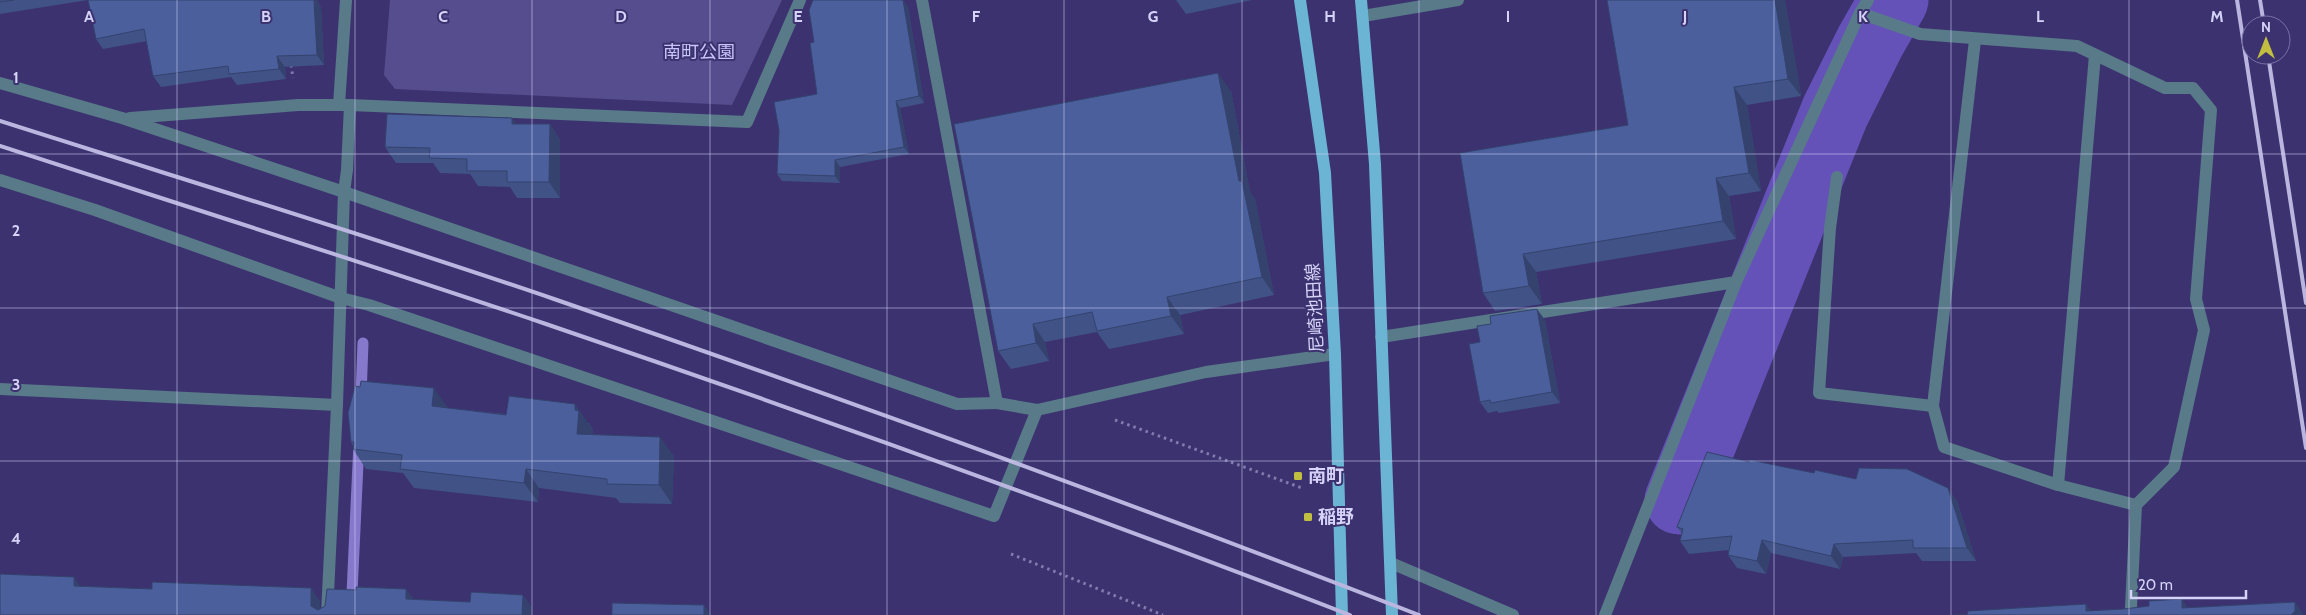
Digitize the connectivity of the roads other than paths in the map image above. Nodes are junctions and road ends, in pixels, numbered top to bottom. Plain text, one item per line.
1 (346, 0) edge
2 (800, 0) edge
3 (922, 0) edge
4 (1300, 0) edge
5 (1361, 0) edge
6 (1458, 0) edge
7 (1868, 0) edge
8 (1860, 13) junction
9 (1363, 16) junction
10 (1975, 40) junction
11 (2095, 55) junction
12 (0, 83) edge
13 (344, 105) junction
14 (122, 118) junction
15 (1837, 176) dead end
16 (0, 180) edge
17 (344, 192) junction
18 (1736, 282) junction
19 (341, 298) junction
20 (1381, 337) junction
21 (1335, 354) junction
22 (0, 389) edge
23 (997, 403) junction
24 (337, 405) junction
25 (1933, 406) junction
26 (1037, 410) junction
27 (2058, 485) junction
28 (2136, 505) junction
29 (1391, 563) junction
30 (327, 615) edge
31 (1342, 615) edge
32 (1392, 615) edge
33 (1513, 615) edge
34 (1605, 615) edge
35 (2133, 615) edge

1 - 13 street
2 - 13 street
3 - 23 street
4 - 21 main road, 尼崎池田線
5 - 9 main road
6 - 9 street
7 - 8 street
8 - 10 street
8 - 18 street
9 - 20 main road
10 - 11 street
10 - 25 street
11 - 27 street
11 - 28 street
12 - 14 street
13 - 14 street
13 - 17 street
14 - 17 street
15 - 25 street
16 - 19 street
17 - 19 street
17 - 23 street
18 - 20 street
18 - 34 street
19 - 24 street
19 - 26 street
20 - 29 main road
21 - 26 street
21 - 31 main road, 尼崎池田線
22 - 24 street
23 - 26 street
24 - 30 street
25 - 27 street
27 - 28 street
28 - 35 street
29 - 32 main road
29 - 33 street

